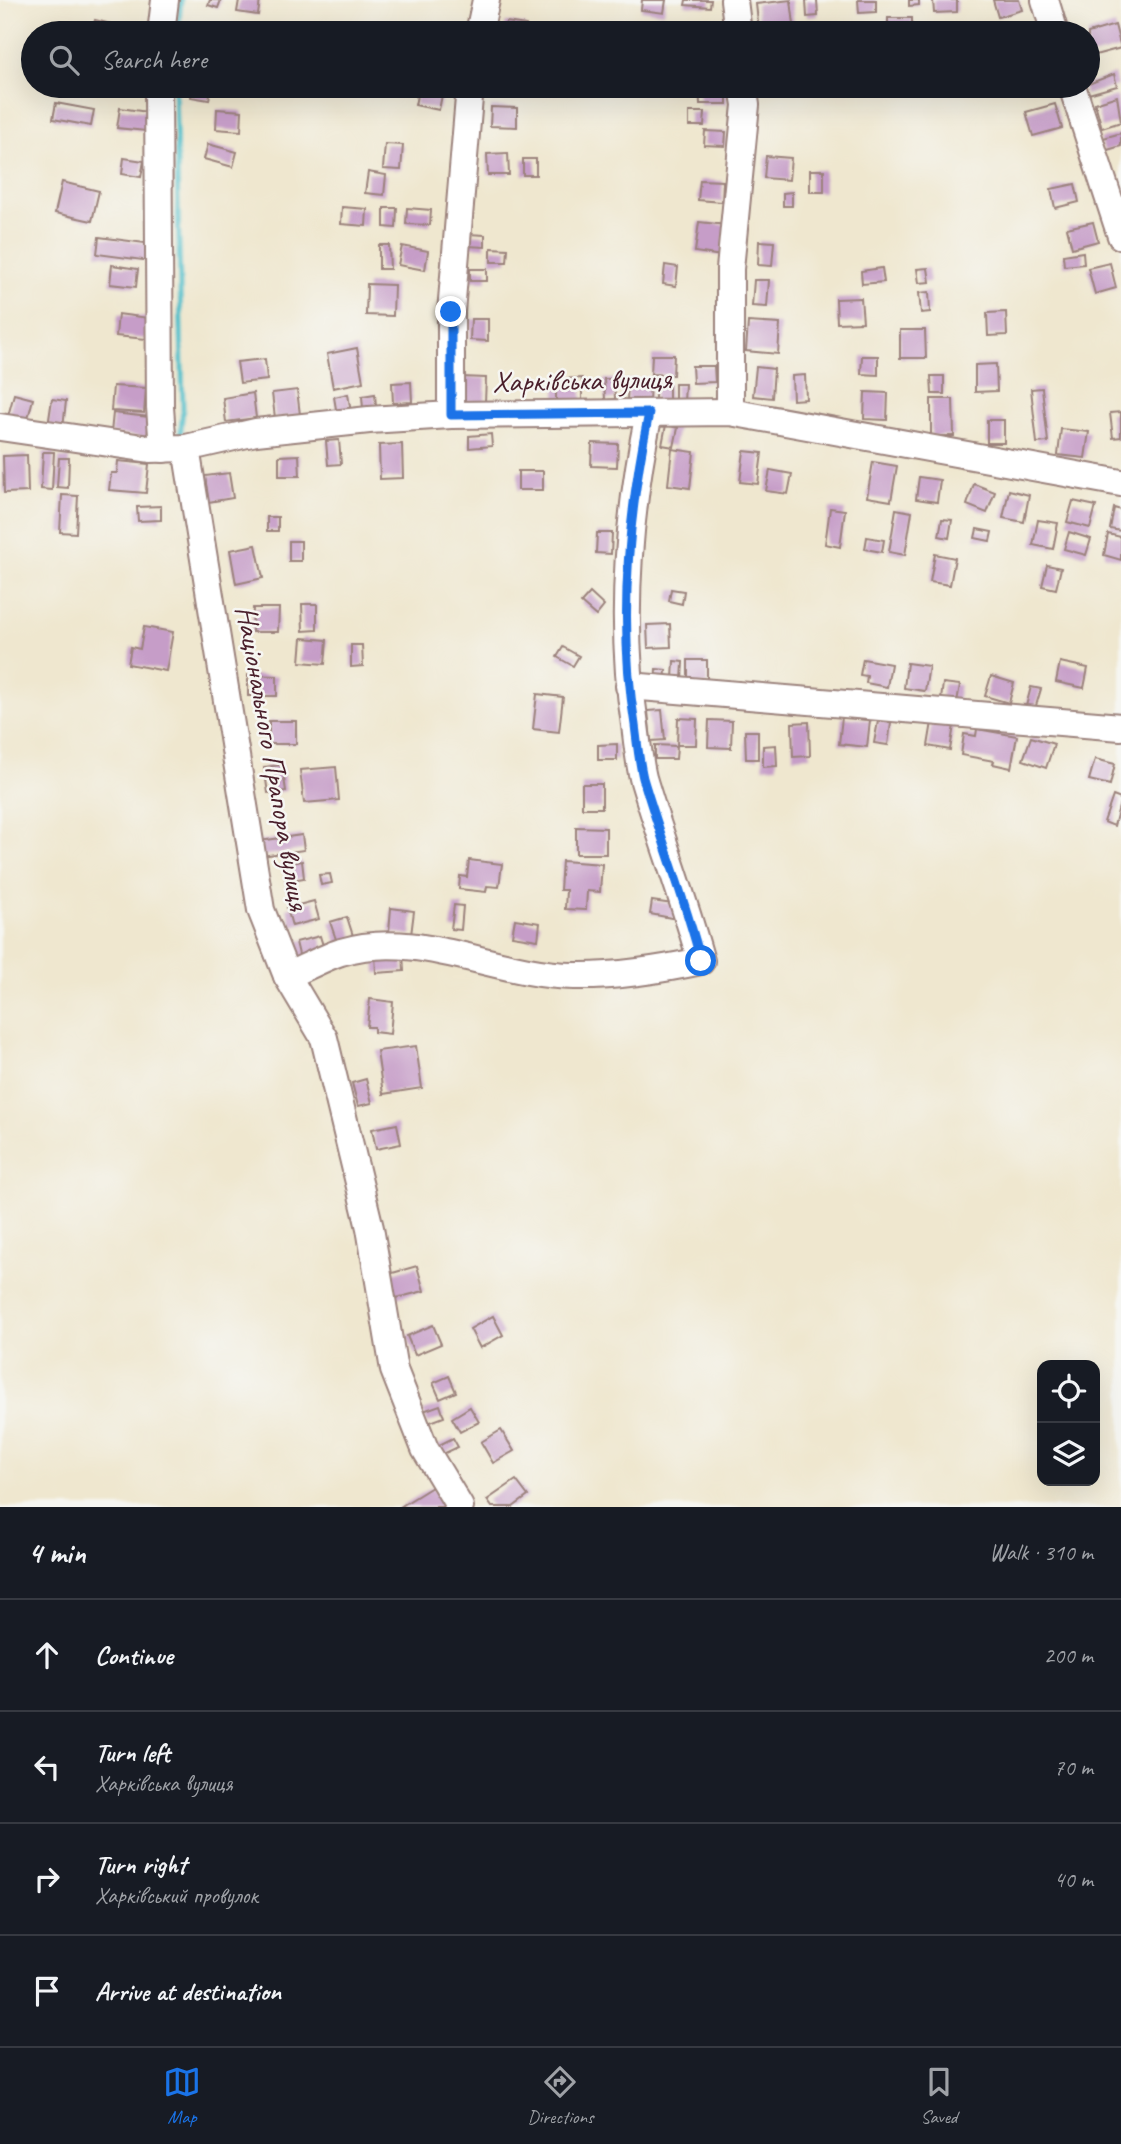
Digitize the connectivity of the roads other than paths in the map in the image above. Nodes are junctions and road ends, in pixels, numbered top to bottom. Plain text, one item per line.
1 (164, 0) edge
2 (486, 0) edge
3 (734, 0) edge
4 (1045, 0) edge
5 (162, 21) edge
6 (482, 21) edge
7 (737, 21) edge
8 (1051, 21) edge
9 (158, 98) edge
10 (469, 98) edge
11 (745, 98) edge
12 (1076, 98) edge
13 (1121, 236) edge
14 (730, 412) junction
15 (649, 413) junction
16 (451, 415) junction
17 (0, 427) edge
18 (175, 448) junction
19 (1121, 483) edge
20 (629, 686) junction
21 (1121, 727) edge
22 (287, 976) junction
23 (460, 1507) edge

1 - 5 street
2 - 6 street
3 - 7 street
4 - 8 street
9 - 18 street, Національного Прапора вулиця
10 - 16 street
11 - 14 street
12 - 13 street
14 - 15 street, Харківська вулиця
14 - 19 street, Харківська вулиця
15 - 16 street, Харківська вулиця
15 - 20 street
16 - 18 street, Харківська вулиця
17 - 18 street, Харківська вулиця
18 - 22 street, Національного Прапора вулиця
20 - 21 street
20 - 22 street
22 - 23 street, Національного Прапора вулиця

